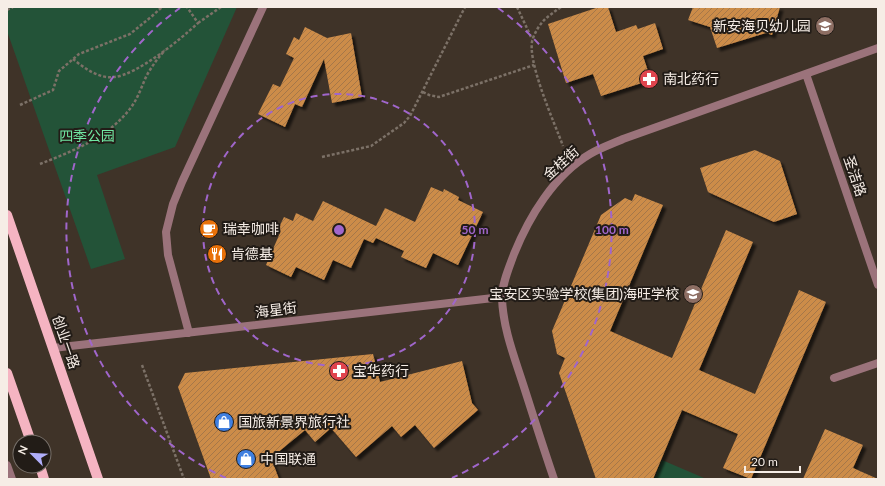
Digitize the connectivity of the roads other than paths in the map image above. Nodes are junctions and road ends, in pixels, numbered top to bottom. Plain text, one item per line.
1 (263, 7) edge
2 (878, 48) edge
3 (806, 74) junction
4 (7, 215) edge
5 (878, 286) edge
6 (502, 297) junction
7 (189, 333) junction
8 (53, 348) junction
9 (878, 363) edge
10 (7, 373) edge
11 (834, 378) dead end
12 (28, 434) edge
13 (7, 465) edge
14 (12, 479) edge
15 (98, 479) edge
16 (554, 479) edge

1 - 7 street
2 - 3 street, 金桂街
3 - 5 street, 圣洁路
3 - 6 street, 金桂街
4 - 8 main road, 创业一路
6 - 7 street, 海星街
6 - 16 street, 金桂街
7 - 8 street, 海星街
8 - 15 main road, 创业一路
9 - 11 street
10 - 12 main road
13 - 14 street

